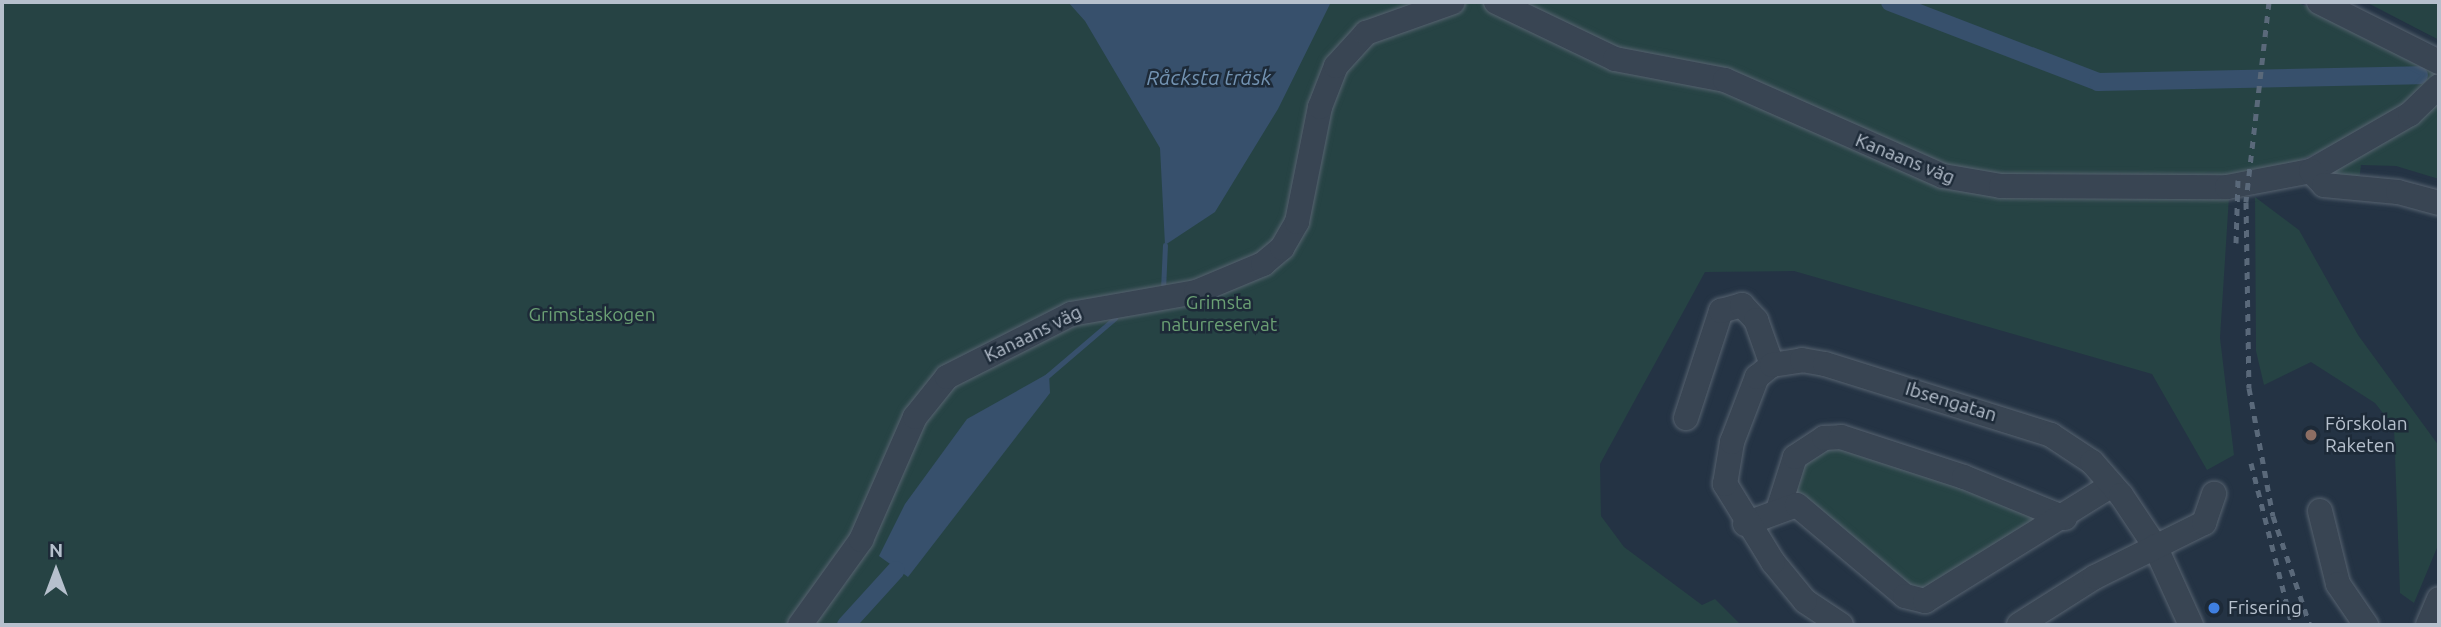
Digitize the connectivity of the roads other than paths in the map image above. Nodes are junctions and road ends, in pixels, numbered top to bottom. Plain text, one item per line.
1 (1453, 2) edge
2 (1496, 2) edge
3 (2319, 2) edge
4 (2439, 62) edge
5 (2439, 86) edge
6 (2311, 171) junction
7 (2439, 203) edge
8 (1772, 365) junction
9 (1686, 418) dead end
10 (2112, 485) junction
11 (2214, 494) dead end
12 (1779, 507) junction
13 (2320, 511) dead end
14 (2065, 518) junction
15 (1745, 524) junction
16 (2155, 546) junction
17 (2439, 599) edge
18 (800, 625) edge
19 (1841, 625) edge
20 (2019, 625) edge
21 (2191, 625) edge
22 (2366, 625) edge
23 (2428, 625) edge

1 - 18 street, Kanaans väg
2 - 6 street, Kanaans väg
3 - 4 street
5 - 6 street, Kanaans väg
6 - 7 street
8 - 9 street
8 - 10 street, Ibsengatan
8 - 15 street
10 - 14 street
10 - 16 street, Ibsengatan
11 - 16 street
12 - 14 street
12 - 14 street
12 - 15 street
13 - 22 street
15 - 19 street
16 - 20 street
16 - 21 street, Ibsengatan
17 - 23 street

